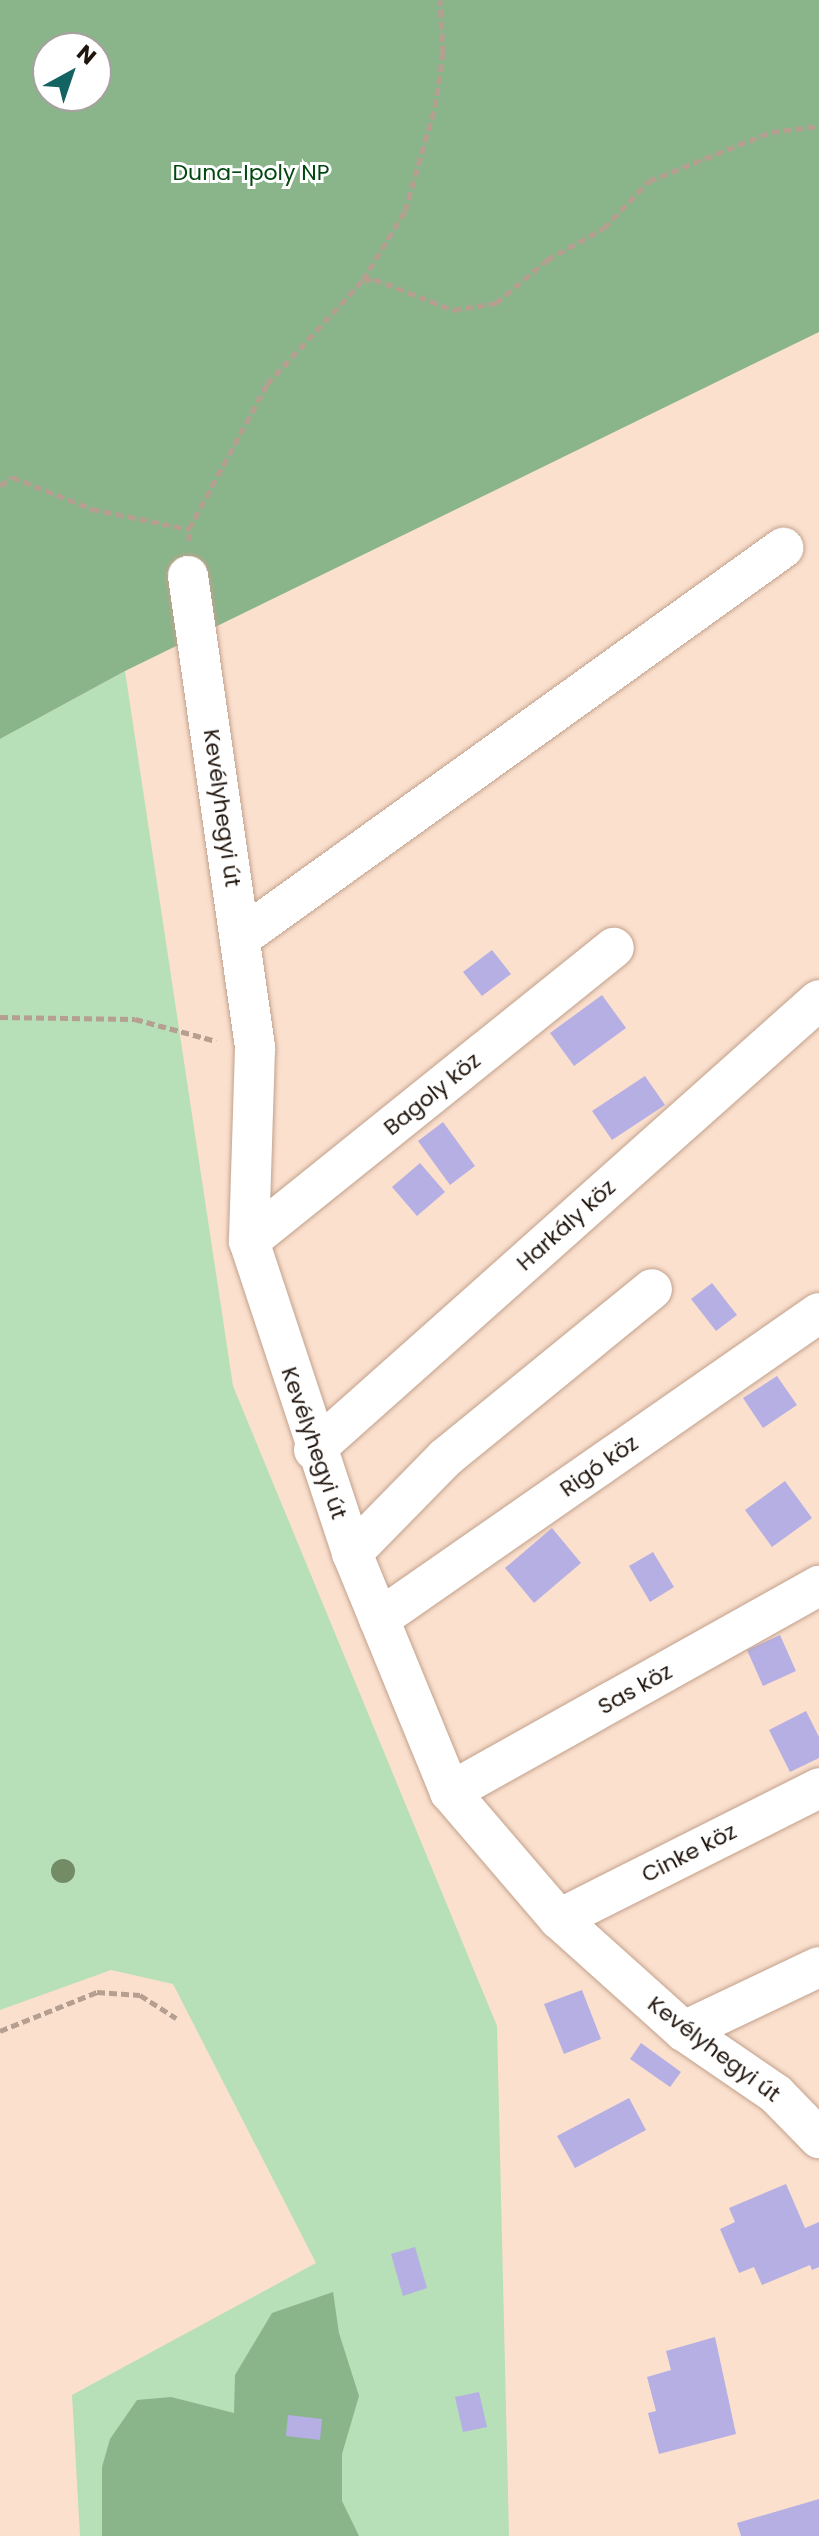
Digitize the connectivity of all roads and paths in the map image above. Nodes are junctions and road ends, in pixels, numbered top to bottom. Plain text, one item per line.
1 (440, 0) edge
2 (819, 126) edge
3 (363, 280) junction
4 (0, 486) edge
5 (189, 529) junction
6 (783, 548) dead end
7 (188, 576) joint
8 (240, 938) junction
9 (614, 948) dead end
10 (819, 1000) edge
11 (0, 1017) edge
12 (255, 1048) junction
13 (249, 1241) junction
14 (652, 1289) dead end
15 (819, 1313) edge
16 (314, 1450) junction
17 (352, 1553) junction
18 (819, 1586) edge
19 (379, 1619) junction
20 (819, 1788) edge
21 (450, 1792) junction
22 (559, 1919) junction
23 (819, 1967) edge
24 (176, 2018) dead end
25 (0, 2031) edge
26 (684, 2031) junction
27 (819, 2138) edge

1 - 3 path
2 - 3 path
3 - 5 path
4 - 5 path
5 - 7 path
6 - 8 street
7 - 8 street, Kevélyhegyi út
8 - 12 street, Kevélyhegyi út
9 - 13 street, Bagoly köz
10 - 16 street, Harkály köz
11 - 12 path
12 - 13 street, Kevélyhegyi út
13 - 16 street, Kevélyhegyi út
14 - 17 street
15 - 19 street, Rigó köz
16 - 17 street, Kevélyhegyi út
17 - 19 street, Kevélyhegyi út
18 - 21 street, Sas köz
19 - 21 street, Kevélyhegyi út
20 - 22 street, Cinke köz
21 - 22 street, Kevélyhegyi út
22 - 26 street, Kevélyhegyi út
23 - 26 street
24 - 25 path
26 - 27 street, Kevélyhegyi út

